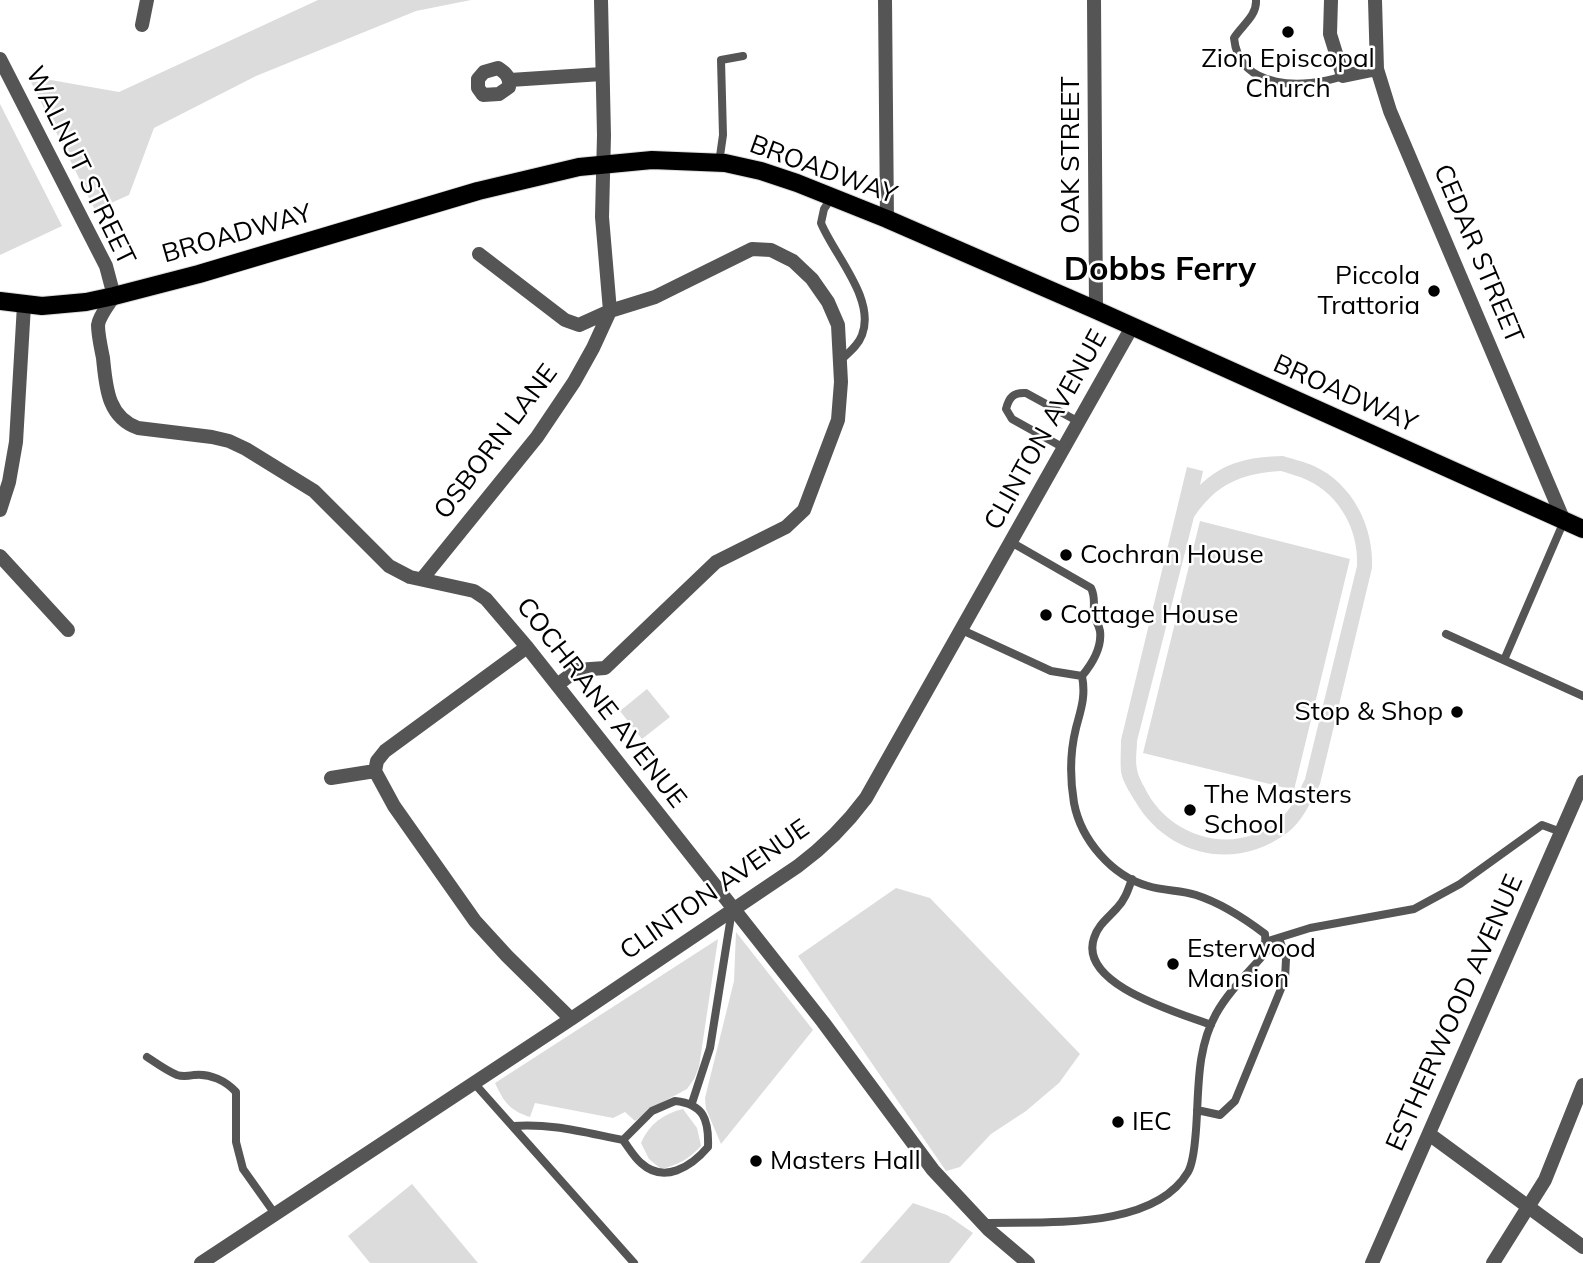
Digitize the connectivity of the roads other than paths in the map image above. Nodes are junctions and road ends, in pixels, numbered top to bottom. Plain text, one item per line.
1 (147, 0) edge
2 (601, 0) edge
3 (885, 0) edge
4 (1094, 0) edge
5 (1256, 0) edge
6 (1331, 0) edge
7 (1375, 0) edge
8 (142, 25) dead end
9 (743, 56) dead end
10 (0, 60) edge
11 (1377, 69) junction
12 (602, 74) junction
13 (1343, 76) junction
14 (510, 80) dead end
15 (603, 163) junction
16 (719, 163) junction
17 (832, 197) junction
18 (887, 219) junction
19 (479, 254) dead end
20 (114, 296) junction
21 (0, 301) edge
22 (24, 305) junction
23 (1096, 310) junction
24 (610, 312) junction
25 (1132, 327) junction
26 (840, 361) junction
27 (1079, 422) junction
28 (1064, 448) junction
29 (0, 510) edge
30 (1564, 521) junction
31 (1583, 529) edge
32 (1011, 542) junction
33 (0, 556) edge
34 (422, 579) junction
35 (68, 630) dead end
36 (962, 630) junction
37 (1446, 634) dead end
38 (527, 647) junction
39 (1504, 660) junction
40 (1082, 676) junction
41 (557, 685) junction
42 (1583, 695) edge
43 (376, 771) junction
44 (331, 779) dead end
45 (1583, 782) edge
46 (1562, 832) junction
47 (1132, 879) junction
48 (732, 910) junction
49 (1279, 938) junction
50 (1265, 942) junction
51 (571, 1019) junction
52 (1212, 1025) junction
53 (147, 1057) dead end
54 (474, 1083) junction
55 (1583, 1085) edge
56 (692, 1103) junction
57 (1197, 1110) junction
58 (513, 1126) junction
59 (1429, 1134) junction
60 (623, 1140) junction
61 (1529, 1206) junction
62 (275, 1214) junction
63 (984, 1223) junction
64 (1583, 1247) edge
65 (201, 1263) edge
66 (634, 1263) edge
67 (1028, 1263) edge
68 (1372, 1263) edge
69 (1493, 1263) edge

1 - 8 street
2 - 12 street
3 - 18 street
4 - 23 street, OAK STREET
5 - 13 lane
6 - 13 street
7 - 11 street, CEDAR STREET
9 - 16 lane
10 - 20 street, WALNUT STREET
11 - 13 street
11 - 30 street, CEDAR STREET
12 - 14 street
12 - 15 street
15 - 16 main road, BROADWAY
15 - 20 main road, BROADWAY
15 - 24 street
16 - 17 main road, BROADWAY
17 - 18 main road, BROADWAY
17 - 26 lane
18 - 23 main road, BROADWAY
19 - 24 street
20 - 22 main road, BROADWAY
20 - 34 street, COCHRANE AVENUE
21 - 22 main road, BROADWAY
22 - 29 street
23 - 25 main road, BROADWAY
24 - 26 street
24 - 34 street, OSBORN LANE
25 - 27 street, CLINTON AVENUE
25 - 30 main road, BROADWAY
26 - 41 street
27 - 28 street, CLINTON AVENUE
27 - 28 lane
28 - 32 street, CLINTON AVENUE
30 - 31 main road, BROADWAY
30 - 39 lane
32 - 36 street, CLINTON AVENUE
32 - 40 lane
33 - 35 street
34 - 38 street, COCHRANE AVENUE
36 - 40 lane
36 - 48 street, CLINTON AVENUE
37 - 39 lane
38 - 41 street, COCHRANE AVENUE
38 - 43 street
39 - 42 lane
40 - 47 lane
41 - 48 street, COCHRANE AVENUE
43 - 44 street
43 - 51 street
45 - 46 street, ESTHERWOOD AVENUE
46 - 49 lane
46 - 59 street, ESTHERWOOD AVENUE
47 - 50 lane
47 - 52 lane
48 - 51 street, CLINTON AVENUE
48 - 56 lane
48 - 63 street, COCHRANE AVENUE
49 - 50 lane
49 - 57 lane
50 - 52 lane
51 - 54 street, CLINTON AVENUE
52 - 57 lane
53 - 62 lane
54 - 58 lane
54 - 62 street, CLINTON AVENUE
55 - 61 street
56 - 60 lane
56 - 60 lane
57 - 63 lane
58 - 60 lane
58 - 66 lane
59 - 61 street
59 - 68 street, ESTHERWOOD AVENUE
61 - 64 street
61 - 69 street
62 - 65 street, CLINTON AVENUE
63 - 67 street, COCHRANE AVENUE

